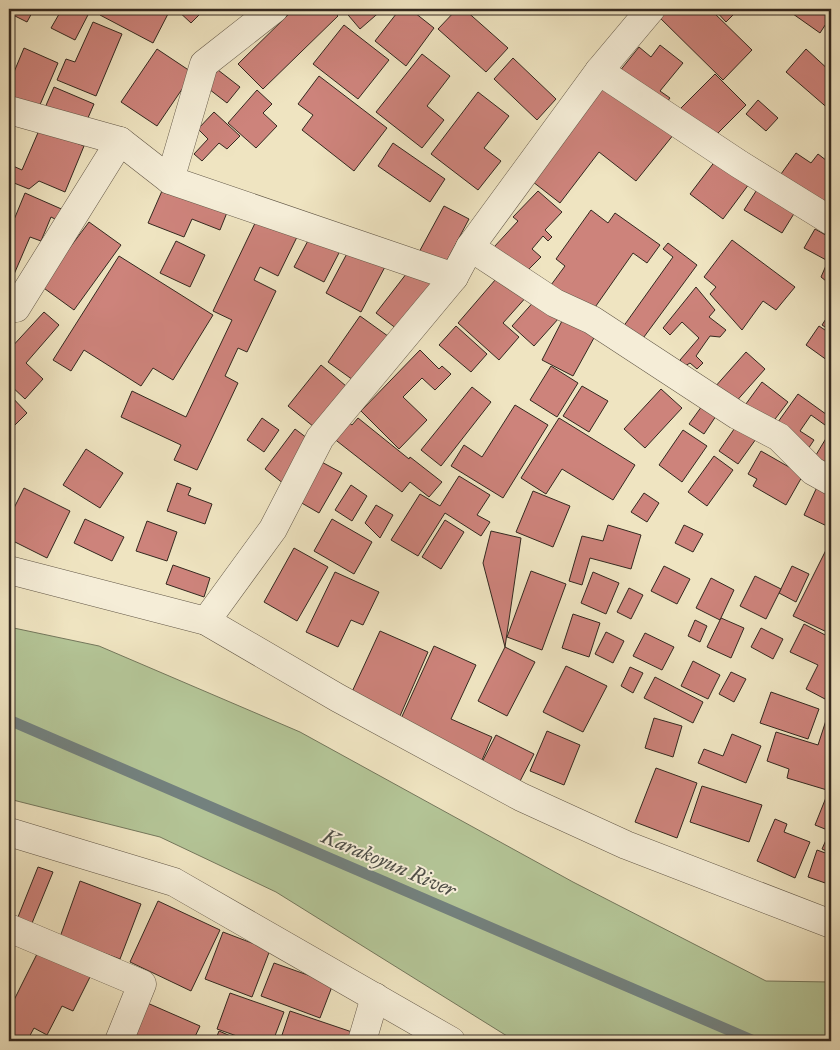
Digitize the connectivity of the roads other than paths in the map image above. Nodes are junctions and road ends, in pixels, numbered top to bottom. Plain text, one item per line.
1 (274, 9) edge
2 (651, 9) edge
3 (599, 71) junction
4 (9, 110) edge
5 (120, 141) junction
6 (170, 180) junction
7 (831, 221) edge
8 (470, 247) junction
9 (454, 277) junction
10 (16, 308) dead end
11 (831, 480) edge
12 (9, 570) edge
13 (206, 621) junction
14 (9, 832) edge
15 (831, 924) edge
16 (9, 928) edge
17 (374, 997) junction
18 (119, 1041) edge
19 (362, 1041) edge
20 (451, 1041) edge

1 - 6 street
2 - 3 street
3 - 7 street
3 - 8 street
4 - 5 street
5 - 6 street
5 - 10 street
6 - 9 street
8 - 9 street
8 - 11 street
9 - 13 street
12 - 13 street
13 - 15 street
14 - 17 street
16 - 18 street
17 - 19 street
17 - 20 street

